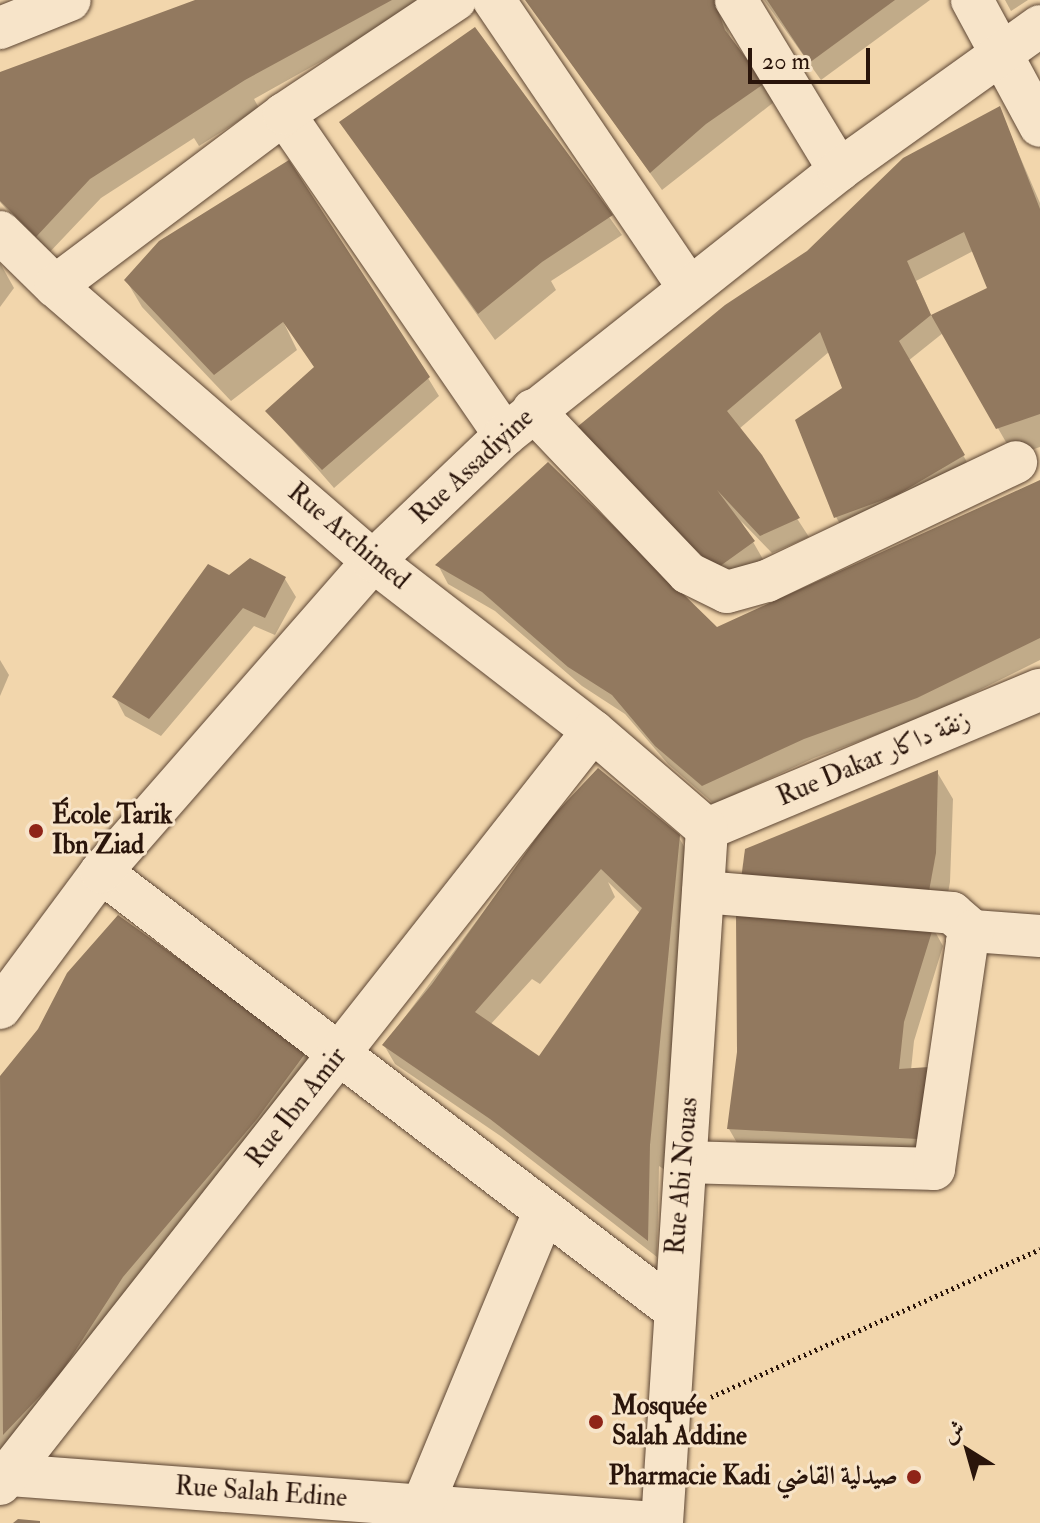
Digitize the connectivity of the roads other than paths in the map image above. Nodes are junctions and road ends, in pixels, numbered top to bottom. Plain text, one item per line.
1 (70, 0) edge
2 (455, 0) edge
3 (494, 0) edge
4 (736, 0) edge
5 (972, 0) edge
6 (1040, 26) edge
7 (0, 28) edge
8 (1003, 50) junction
9 (284, 114) junction
10 (1040, 126) edge
11 (839, 170) junction
12 (0, 232) edge
13 (55, 286) junction
14 (688, 286) junction
15 (519, 422) junction
16 (1016, 462) dead end
17 (373, 561) junction
18 (1040, 690) edge
19 (593, 731) junction
20 (707, 829) junction
21 (101, 872) junction
22 (703, 892) junction
23 (973, 931) junction
24 (1040, 936) edge
25 (0, 1008) edge
26 (337, 1057) junction
27 (686, 1162) junction
28 (543, 1214) junction
29 (672, 1308) junction
30 (5, 1480) edge
31 (423, 1504) junction
32 (655, 1523) edge
33 (662, 1523) edge

1 - 7 street
2 - 9 street
3 - 14 street
4 - 11 street
5 - 8 street
6 - 8 street, Rue Assadiyine
8 - 10 street
8 - 11 street, Rue Assadiyine
9 - 13 street
9 - 15 street
11 - 14 street, Rue Assadiyine
12 - 13 street, Rue Archimed
13 - 17 street, Rue Archimed
14 - 15 street, Rue Assadiyine
15 - 16 street
15 - 17 street, Rue Assadiyine
17 - 19 street, Rue Archimed
17 - 21 street, Rue Assadiyine
18 - 20 street, Rue Dakar زنقة داكار
19 - 20 street, Rue Archimed
19 - 26 street, Rue Ibn Amir
20 - 22 street, Rue Abi Nouas
21 - 25 street, Rue Assadiyine
21 - 26 street
22 - 23 street
22 - 27 street, Rue Abi Nouas
23 - 24 street
23 - 27 street
26 - 28 street
26 - 30 street, Rue Ibn Amir
27 - 29 street, Rue Abi Nouas
28 - 29 street
28 - 31 street
29 - 33 street, Rue Abi Nouas
30 - 31 street, Rue Salah Edine
31 - 32 street, Rue Salah Edine

